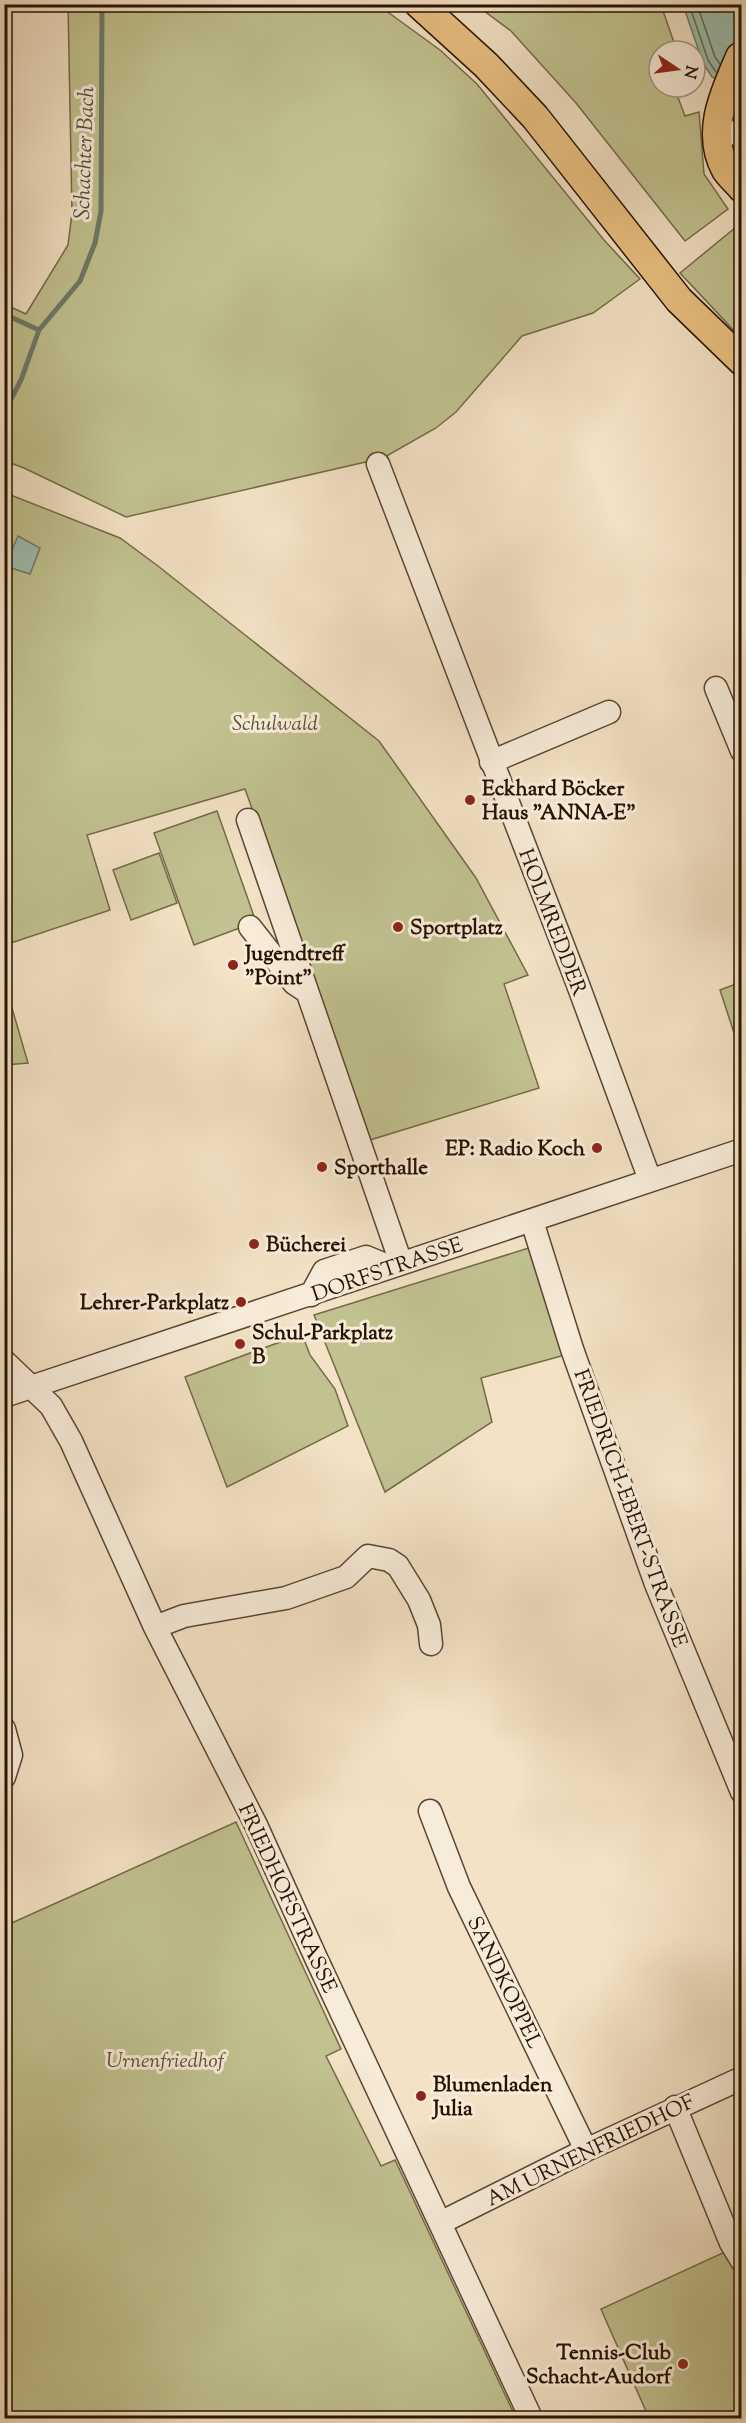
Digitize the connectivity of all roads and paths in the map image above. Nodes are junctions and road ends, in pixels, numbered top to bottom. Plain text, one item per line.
1 (419, 4) edge
2 (740, 57) edge
3 (728, 131) edge
4 (741, 188) edge
5 (741, 361) edge
6 (378, 464) dead end
7 (716, 688) dead end
8 (609, 712) dead end
9 (741, 751) edge
10 (491, 762) junction
11 (248, 820) dead end
12 (250, 927) dead end
13 (306, 990) junction
14 (741, 1150) edge
15 (650, 1180) junction
16 (532, 1221) junction
17 (395, 1265) junction
18 (4, 1361) edge
19 (31, 1386) junction
20 (4, 1396) edge
21 (155, 1627) junction
22 (431, 1644) dead end
23 (4, 1729) edge
24 (4, 1777) edge
25 (741, 1792) edge
26 (430, 1812) dead end
27 (741, 2078) edge
28 (675, 2107) junction
29 (586, 2150) junction
30 (440, 2223) junction
31 (741, 2261) edge
32 (531, 2418) edge

1 - 5 main road
2 - 3 main road
3 - 4 main road
6 - 10 street, HOLMREDDER
7 - 9 street
8 - 10 street
10 - 15 street, HOLMREDDER
11 - 13 street
12 - 13 street
13 - 17 street
14 - 15 street, DORFSTRASSE
15 - 16 street, DORFSTRASSE
16 - 17 street, DORFSTRASSE
16 - 25 street, FRIEDRICH-EBERT-STRASSE
17 - 19 street, DORFSTRASSE
18 - 19 street, FRIEDHOFSTRASSE
19 - 20 street, DORFSTRASSE
19 - 21 street, FRIEDHOFSTRASSE
21 - 22 street
21 - 30 street, FRIEDHOFSTRASSE
23 - 24 street
26 - 29 street, SANDKOPPEL
27 - 28 street, AM URNENFRIEDHOF
28 - 29 street, AM URNENFRIEDHOF
28 - 31 street
29 - 30 street, AM URNENFRIEDHOF
30 - 32 street, FRIEDHOFSTRASSE

